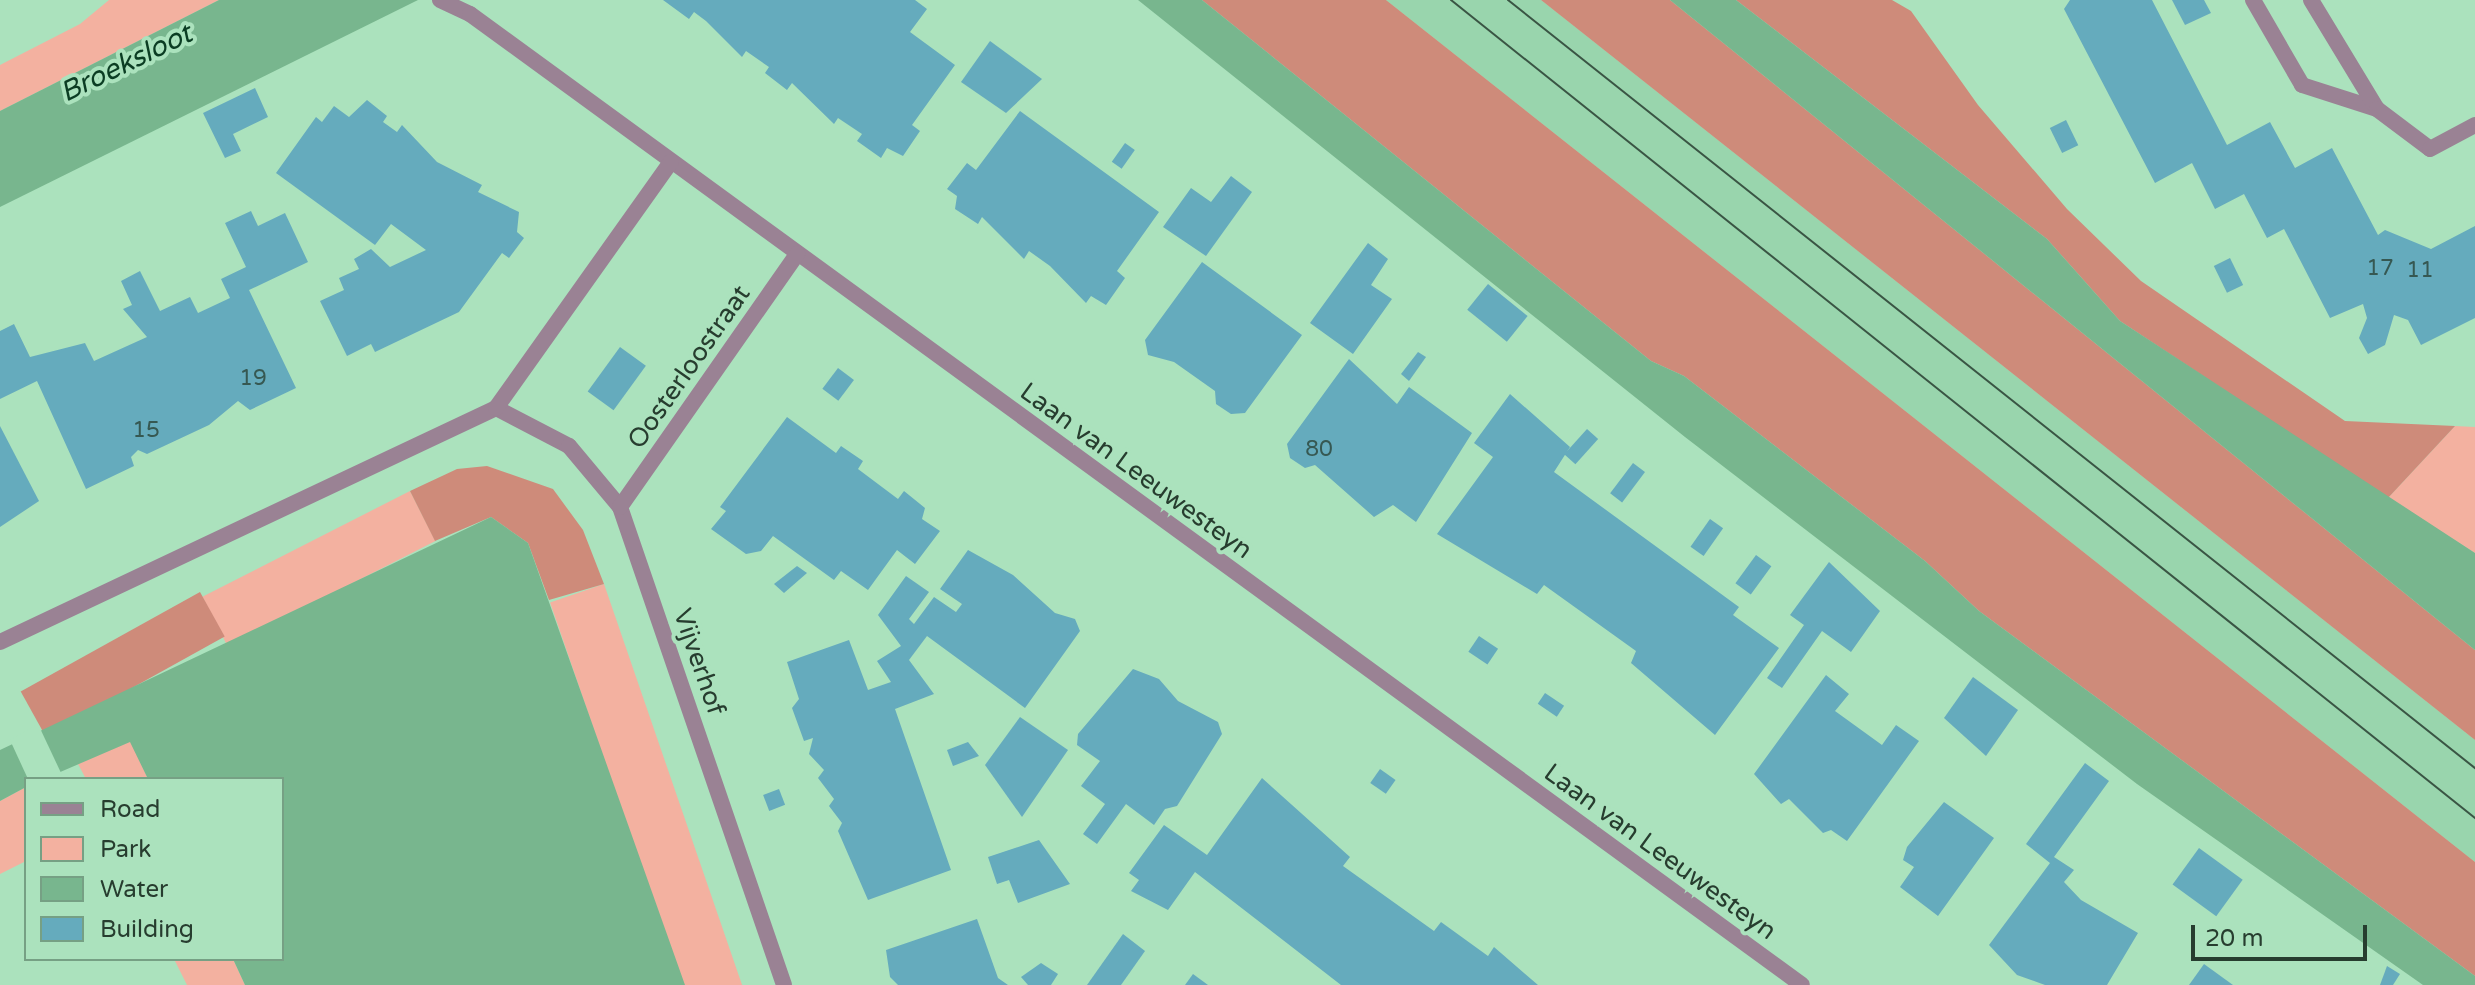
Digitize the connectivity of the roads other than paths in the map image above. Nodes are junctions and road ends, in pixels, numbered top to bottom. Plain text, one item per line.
1 (440, 0) edge
2 (2253, 0) edge
3 (2311, 0) edge
4 (2377, 109) junction
5 (2475, 125) edge
6 (671, 162) junction
7 (797, 254) junction
8 (496, 408) junction
9 (620, 507) junction
10 (0, 642) edge
11 (784, 985) edge
12 (1802, 985) edge

1 - 6 street, Laan van Leeuwesteyn
2 - 4 street
3 - 4 street
4 - 5 street
6 - 7 street, Laan van Leeuwesteyn
6 - 8 street
7 - 9 street, Oosterloostraat
7 - 12 street, Laan van Leeuwesteyn
8 - 9 street, Vijverhof
8 - 10 street
9 - 11 street, Vijverhof

